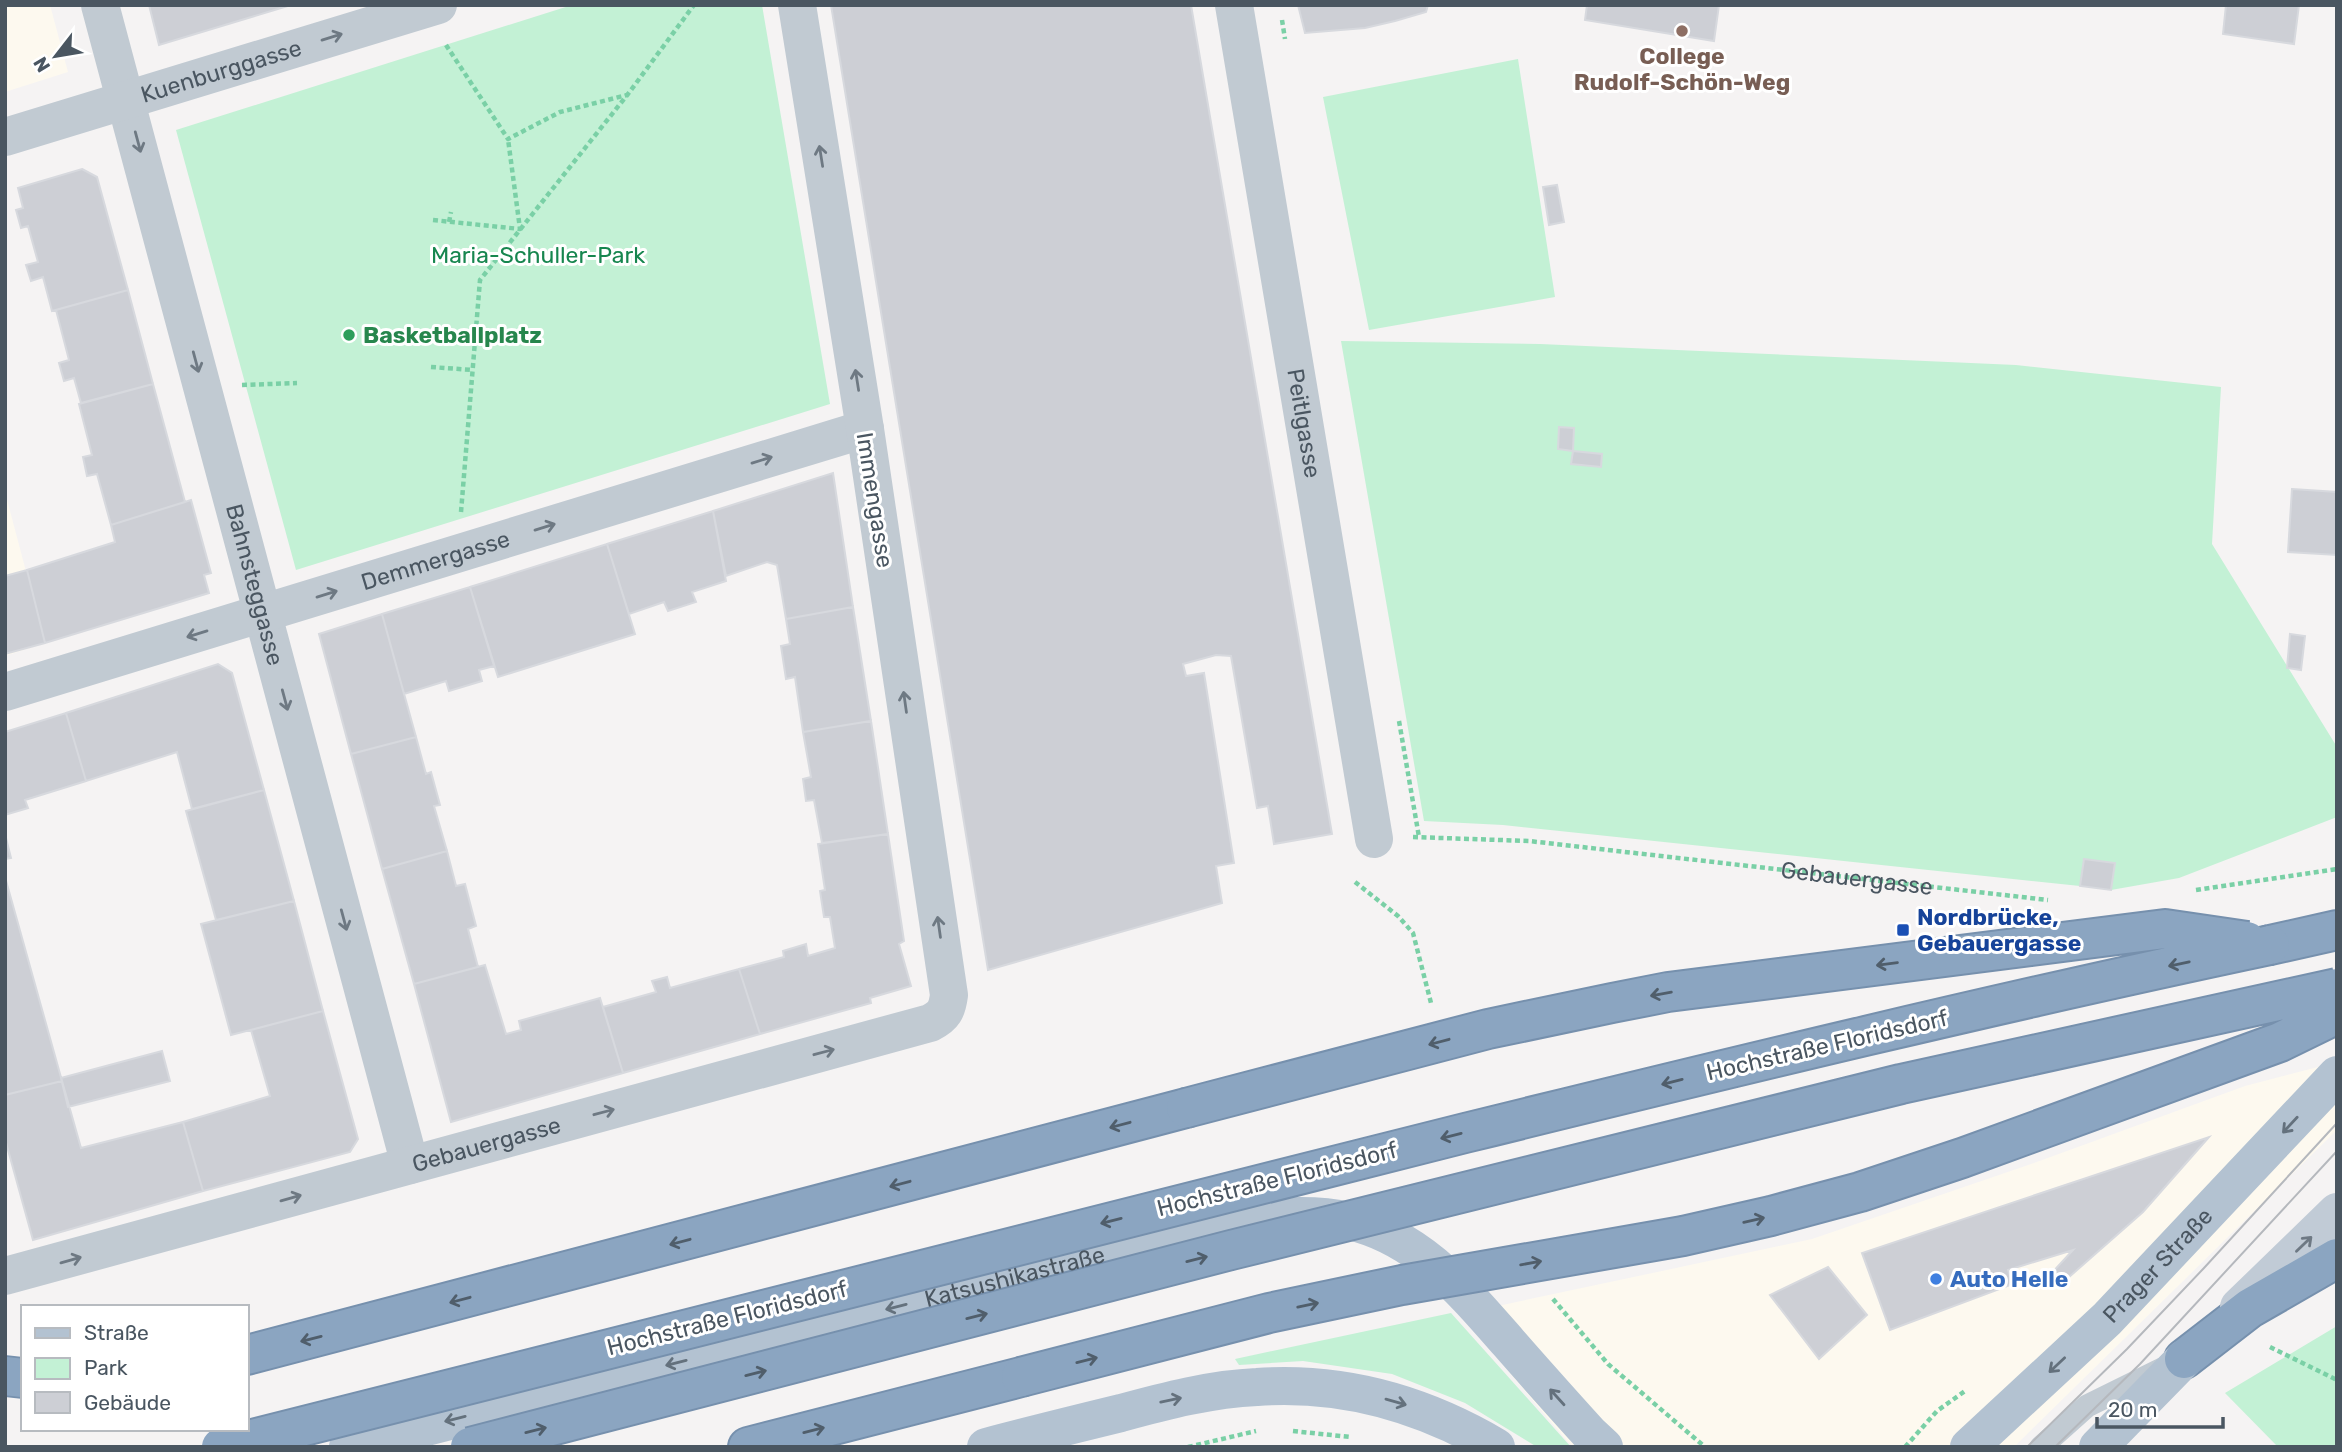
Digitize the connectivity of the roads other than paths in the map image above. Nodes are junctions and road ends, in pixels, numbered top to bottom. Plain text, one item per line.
1 (100, 5) edge
2 (797, 5) edge
3 (1234, 5) edge
4 (430, 7) edge
5 (126, 99) junction
6 (5, 137) edge
7 (864, 429) junction
8 (262, 614) junction
9 (5, 692) edge
10 (1374, 839) road end
11 (2337, 930) edge
12 (2270, 945) junction
13 (2337, 988) edge
14 (949, 995) joint
15 (2337, 1014) edge
16 (2337, 1075) edge
17 (410, 1165) junction
18 (2337, 1212) edge
19 (2337, 1258) edge
20 (5, 1277) edge
21 (248, 1355) edge
22 (2184, 1359) junction
23 (1031, 1441) edge
24 (220, 1447) edge
25 (348, 1447) edge
26 (470, 1447) edge
27 (748, 1447) edge
28 (986, 1447) edge
29 (1496, 1447) edge
30 (1604, 1447) edge
31 (1969, 1447) edge
32 (2041, 1447) edge
33 (2098, 1447) edge

1 - 5 street, Bahnsteggasse
7 -> 2 street, Immengasse
3 - 10 street, Peitlgasse
5 -> 4 street, Kuenburggasse
5 - 6 street, Kuenburggasse
5 -> 8 street, Bahnsteggasse
8 -> 7 street, Demmergasse
14 -> 7 street, Immengasse
8 -> 9 street, Demmergasse
8 -> 17 street, Bahnsteggasse
11 - 12 highway, Hochstraße Floridsdorf
12 -> 21 highway, bridge
12 -> 24 highway, Hochstraße Floridsdorf, bridge
26 -> 13 highway, bridge
17 -> 14 street, Gebauergasse
27 -> 15 highway, bridge
16 -> 31 main road, Prager Straße
20 -> 17 street, Gebauergasse
22 -> 18 main road
19 - 22 highway
22 - 32 lane
22 - 33 main road
23 - 28 main road
23 -> 29 main road
30 -> 25 main road, Katsushikastraße

